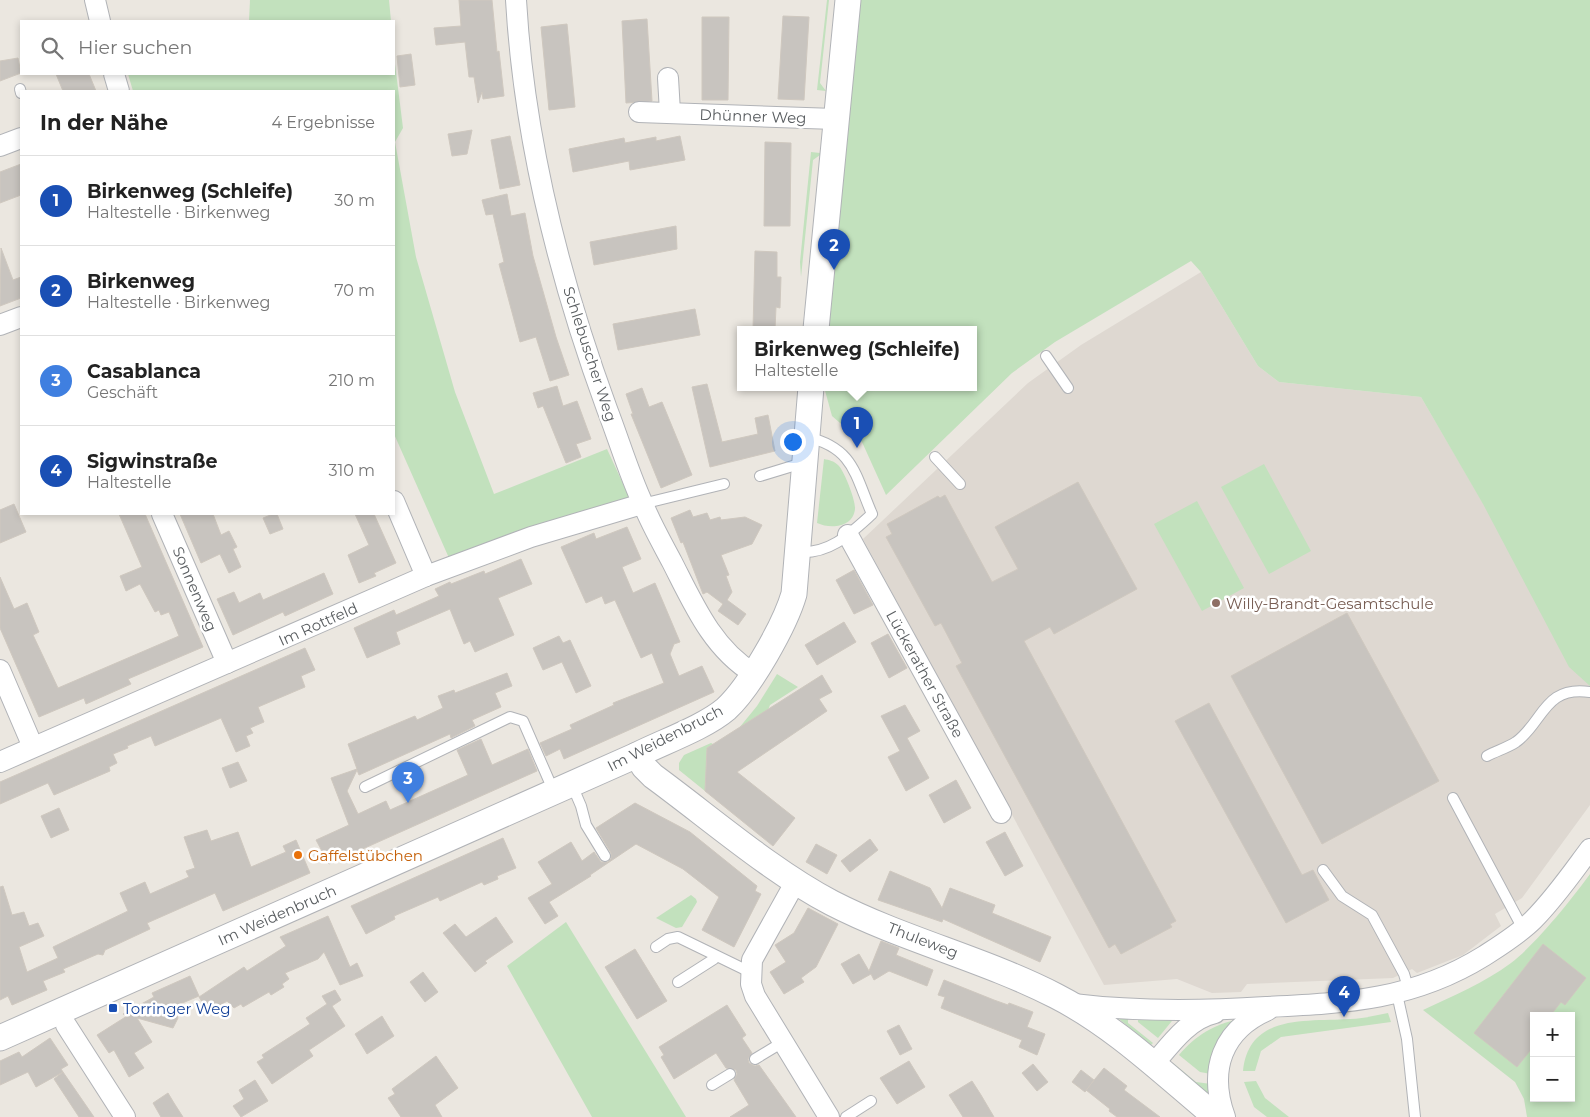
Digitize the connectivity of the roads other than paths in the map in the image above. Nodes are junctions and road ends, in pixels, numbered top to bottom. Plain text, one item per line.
1 (95, 0) edge
2 (516, 0) edge
3 (848, 0) edge
4 (100, 20) edge
5 (114, 75) edge
6 (668, 78) dead end
7 (119, 90) edge
8 (639, 112) dead end
9 (670, 112) junction
10 (835, 119) junction
11 (20, 138) edge
12 (0, 146) edge
13 (20, 317) edge
14 (0, 326) edge
15 (816, 326) edge
16 (1046, 356) dead end
17 (1068, 388) dead end
18 (811, 391) edge
19 (807, 436) junction
20 (935, 458) dead end
21 (805, 466) junction
22 (760, 476) dead end
23 (724, 484) dead end
24 (960, 484) dead end
25 (395, 503) edge
26 (642, 504) junction
27 (162, 515) edge
28 (848, 535) junction
29 (799, 552) junction
30 (426, 576) junction
31 (227, 663) junction
32 (0, 670) edge
33 (753, 673) junction
34 (1590, 692) edge
35 (33, 747) junction
36 (638, 755) junction
37 (1487, 756) dead end
38 (0, 762) edge
39 (365, 787) dead end
40 (562, 788) junction
41 (1453, 798) dead end
42 (1001, 813) dead end
43 (1590, 849) edge
44 (605, 856) dead end
45 (1323, 870) dead end
46 (796, 881) junction
47 (1523, 929) junction
48 (656, 947) dead end
49 (715, 956) junction
50 (750, 972) junction
51 (678, 982) dead end
52 (1403, 993) junction
53 (1071, 1004) junction
54 (1275, 1007) junction
55 (1230, 1010) junction
56 (66, 1024) dead end
57 (0, 1038) edge
58 (783, 1042) junction
59 (755, 1059) dead end
60 (1152, 1065) junction
61 (730, 1074) dead end
62 (712, 1085) dead end
63 (871, 1101) dead end
64 (125, 1117) edge
65 (829, 1117) edge
66 (846, 1117) edge
67 (1216, 1117) edge
68 (1225, 1117) edge
69 (1415, 1117) edge

1 - 4 street
2 - 26 street, Schlebuscher Weg
3 - 10 street
5 - 7 street
6 - 9 street
8 - 9 street, Dhünner Weg
9 - 10 street, Dhünner Weg
10 - 15 street
11 - 12 street
13 - 14 street
16 - 17 lane
18 - 19 street, Im Weidenbruch
19 - 21 street, Im Weidenbruch
19 - 28 lane
20 - 24 lane
21 - 22 lane
21 - 29 street, Im Weidenbruch
23 - 26 lane
25 - 30 street
26 - 30 street, Im Rottfeld
26 - 33 street, Schlebuscher Weg
27 - 31 street, Sonnenweg
28 - 29 lane
28 - 42 street, Lückerather Straße
29 - 33 street, Im Weidenbruch
30 - 31 street, Im Rottfeld
31 - 35 street, Im Rottfeld
32 - 35 street
33 - 36 street, Im Weidenbruch
34 - 37 lane
35 - 38 street, Im Rottfeld
36 - 40 street, Im Weidenbruch
36 - 46 street, Thuleweg
39 - 40 lane
40 - 44 lane
40 - 57 street, Im Weidenbruch
41 - 47 lane
43 - 47 street
45 - 52 lane
46 - 50 street
46 - 53 street, Thuleweg
47 - 52 street
48 - 49 lane
49 - 50 lane
49 - 51 lane
50 - 58 street
52 - 54 street
52 - 69 lane
53 - 55 street
53 - 60 street, Thuleweg
54 - 55 street
54 - 68 street
55 - 60 street
56 - 64 street
58 - 59 lane
58 - 65 street
60 - 67 street, Thuleweg
61 - 62 lane
63 - 66 lane

